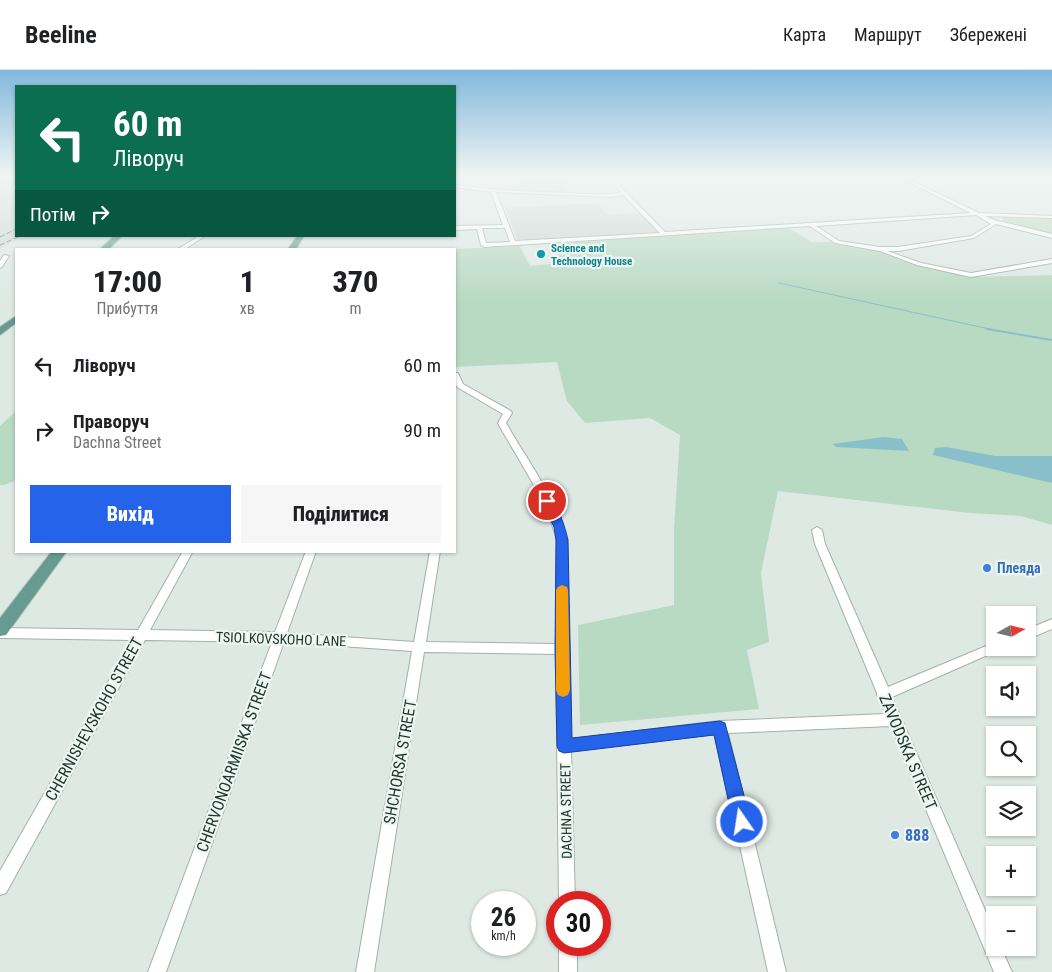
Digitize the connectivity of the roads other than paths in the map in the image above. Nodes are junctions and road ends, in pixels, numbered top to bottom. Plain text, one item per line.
1 (503, 218) edge
2 (648, 218) edge
3 (920, 218) edge
4 (985, 218) edge
5 (992, 221) junction
6 (456, 223) edge
7 (505, 224) junction
8 (812, 226) junction
9 (479, 227) junction
10 (456, 228) edge
11 (664, 234) junction
12 (1052, 236) edge
13 (118, 237) edge
14 (201, 237) edge
15 (300, 237) edge
16 (512, 243) junction
17 (105, 248) edge
18 (183, 248) edge
19 (293, 248) edge
20 (880, 249) junction
21 (6, 256) dead end
22 (1052, 261) edge
23 (0, 266) edge
24 (15, 320) edge
25 (0, 332) edge
26 (456, 377) edge
27 (817, 530) dead end
28 (58, 553) edge
29 (187, 553) edge
30 (310, 553) edge
31 (435, 553) edge
32 (1052, 624) edge
33 (0, 631) edge
34 (1036, 631) edge
35 (141, 635) junction
36 (280, 637) junction
37 (420, 646) junction
38 (562, 649) junction
39 (986, 651) edge
40 (883, 695) junction
41 (894, 720) junction
42 (720, 727) junction
43 (564, 746) junction
44 (0, 887) edge
45 (567, 891) edge
46 (568, 956) edge
47 (158, 972) edge
48 (365, 972) edge
49 (568, 972) edge
50 (778, 972) edge
51 (1003, 972) edge

1 - 7 street
2 - 11 street
3 - 8 street
4 - 5 street
5 - 12 street
5 - 20 street
6 - 7 street
7 - 9 street
7 - 16 street
8 - 11 street
8 - 20 street
9 - 10 street
9 - 16 street
11 - 16 street
13 - 17 main road
14 - 18 street
15 - 19 main road
20 - 22 street
21 - 23 street
24 - 25 main road
26 - 38 street, DACHNA STREET
27 - 40 street, ZAVODSKA STREET
28 - 33 main road
29 - 35 street, CHERNISHEVSKOHO STREET
30 - 36 street, CHERVONOARMIISKA STREET
31 - 37 street, SHCHORSA STREET
32 - 34 street
33 - 35 street, TSIOLKOVSKOHO LANE
35 - 36 street, TSIOLKOVSKOHO LANE
35 - 44 street, CHERNISHEVSKOHO STREET
36 - 37 street, TSIOLKOVSKOHO LANE
36 - 47 street, CHERVONOARMIISKA STREET
37 - 38 street, TSIOLKOVSKOHO LANE
37 - 48 street, SHCHORSA STREET
38 - 43 street, DACHNA STREET
39 - 40 street
40 - 41 street, ZAVODSKA STREET
41 - 42 street
41 - 51 street, ZAVODSKA STREET
42 - 43 street
42 - 50 street
43 - 45 street, DACHNA STREET
46 - 49 street

